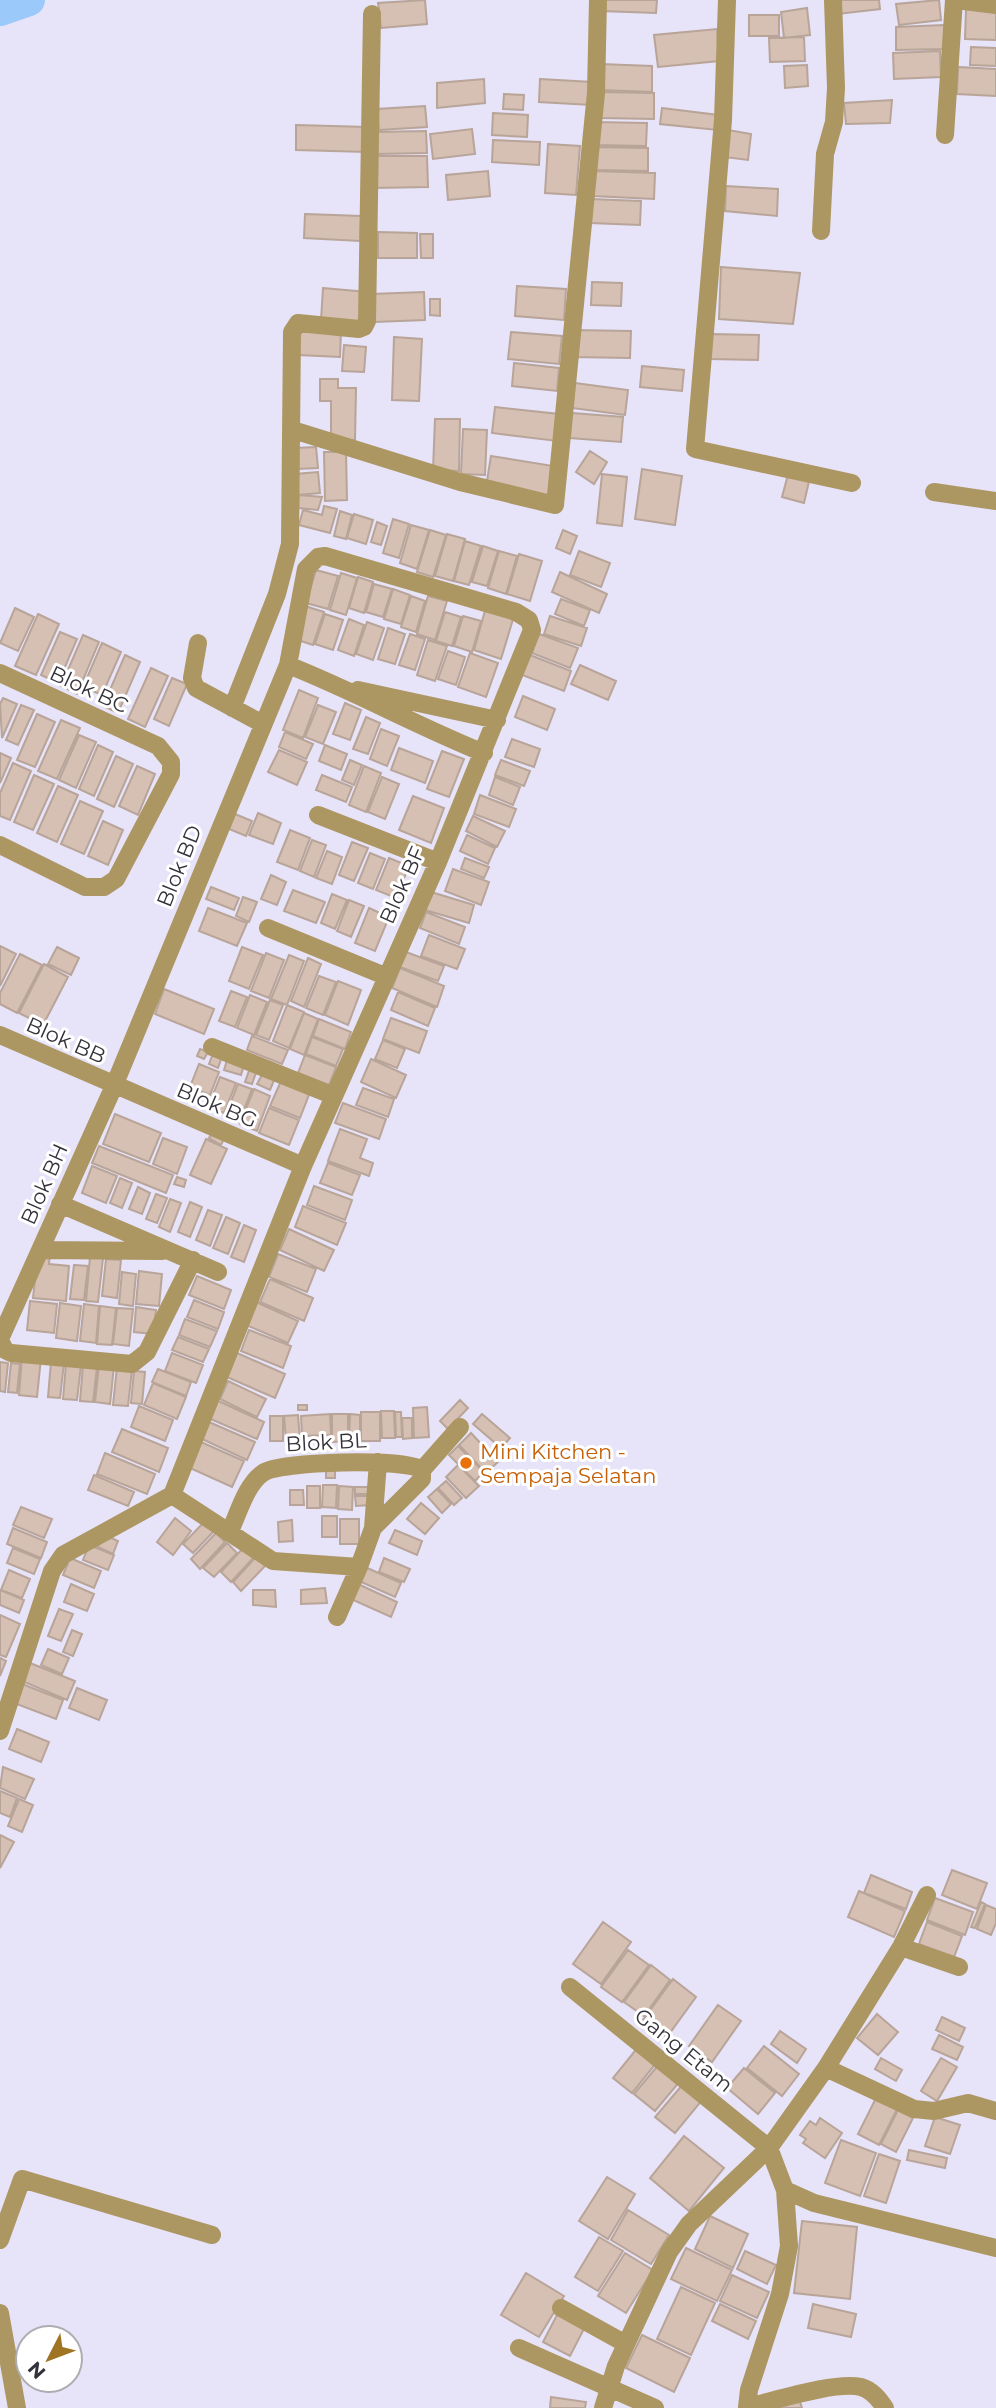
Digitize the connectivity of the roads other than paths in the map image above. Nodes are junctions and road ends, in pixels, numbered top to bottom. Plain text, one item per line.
1 (598, 0) edge
2 (727, 0) edge
3 (833, 0) edge
4 (955, 0) edge
5 (996, 5) edge
6 (372, 14) dead end
7 (945, 135) dead end
8 (821, 231) dead end
9 (293, 430) junction
10 (852, 482) dead end
11 (934, 492) dead end
12 (996, 501) edge
13 (529, 620) joint
14 (198, 643) dead end
15 (288, 665) junction
16 (0, 673) edge
17 (348, 689) junction
18 (228, 706) junction
19 (497, 720) junction
20 (263, 724) junction
21 (484, 753) junction
22 (318, 815) dead end
23 (0, 845) edge
24 (439, 862) junction
25 (268, 928) dead end
26 (386, 976) junction
27 (0, 1035) edge
28 (212, 1047) dead end
29 (114, 1086) junction
30 (334, 1096) junction
31 (303, 1166) junction
32 (60, 1204) junction
33 (40, 1250) junction
34 (170, 1251) junction
35 (193, 1260) junction
36 (218, 1272) dead end
37 (0, 1340) edge
38 (460, 1426) dead end
39 (378, 1462) junction
40 (422, 1469) junction
41 (172, 1495) junction
42 (373, 1528) junction
43 (229, 1533) junction
44 (359, 1567) junction
45 (337, 1617) dead end
46 (0, 1731) edge
47 (927, 1895) dead end
48 (901, 1947) junction
49 (959, 1967) dead end
50 (570, 1987) dead end
51 (826, 2068) junction
52 (996, 2111) edge
53 (769, 2148) junction
54 (785, 2190) junction
55 (212, 2235) dead end
56 (0, 2240) edge
57 (996, 2248) edge
58 (561, 2308) dead end
59 (0, 2312) edge
60 (626, 2344) junction
61 (519, 2348) dead end
62 (7, 2388) edge
63 (608, 2389) junction
64 (17, 2408) edge
65 (603, 2408) edge
66 (655, 2408) edge
67 (747, 2408) edge
68 (885, 2408) edge

1 - 9 street
2 - 10 street
3 - 8 street
4 - 5 street
4 - 7 street
6 - 9 street
9 - 18 street
11 - 12 street
13 - 15 street, Blok BD
13 - 19 street, Blok BF
14 - 18 street
15 - 17 street
15 - 20 street, Blok BD
16 - 23 street, Blok BC
17 - 19 street
17 - 21 street
18 - 20 street
19 - 21 street, Blok BF
20 - 29 street, Blok BD
21 - 24 street, Blok BF
22 - 24 street
24 - 26 street, Blok BF
25 - 26 street
26 - 30 street, Blok BF
27 - 29 street, Blok BB
28 - 30 street
29 - 31 street, Blok BG
29 - 32 street, Blok BH
30 - 31 street, Blok BF
31 - 41 street, Blok BF
32 - 33 street, Blok BH
32 - 34 street
33 - 34 street
33 - 37 street, Blok BH
34 - 35 street
35 - 36 street
35 - 37 street, Blok BH
38 - 40 street, Blok BL
39 - 40 street, Blok BL
39 - 42 street, Blok BL
39 - 43 street, Blok BL
40 - 42 street, Blok BL
41 - 43 street
41 - 46 street
42 - 44 street, Blok BL
43 - 44 street
44 - 45 street, Blok BL
47 - 48 street
48 - 49 street
48 - 51 street
50 - 53 street, Gang Etam
51 - 52 street
51 - 53 street
53 - 54 street
53 - 60 street
54 - 57 street
54 - 67 street
55 - 56 street
58 - 60 street
59 - 62 street
60 - 63 street
61 - 63 street
62 - 64 street
63 - 65 street
63 - 66 street
67 - 68 street

